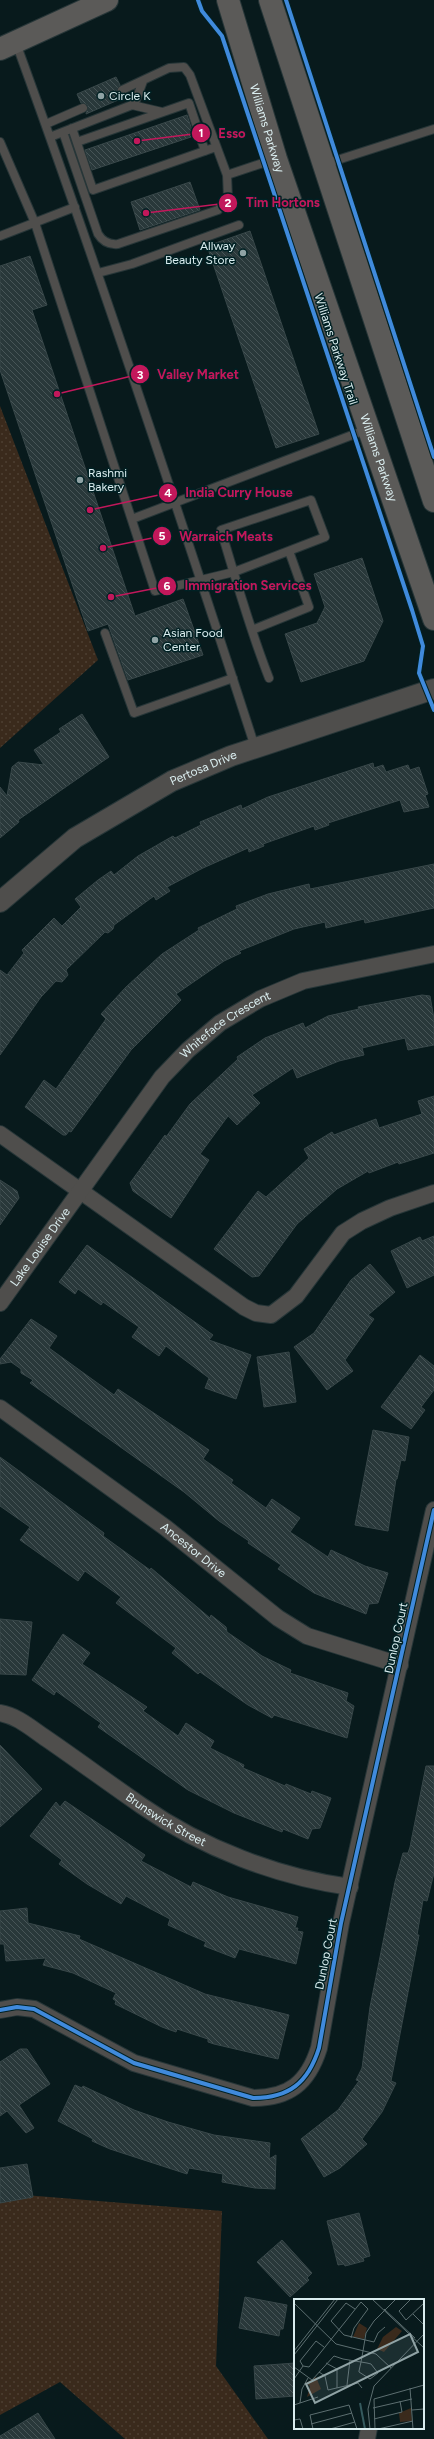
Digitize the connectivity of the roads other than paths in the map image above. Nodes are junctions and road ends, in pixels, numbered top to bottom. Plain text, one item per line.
1 (107, 0) edge
2 (228, 0) edge
3 (270, 0) edge
4 (8, 46) edge
5 (143, 81) junction
6 (122, 90) dead end
7 (132, 105) junction
8 (84, 108) dead end
9 (162, 112) junction
10 (46, 124) junction
11 (72, 128) junction
12 (434, 129) edge
13 (63, 132) junction
14 (50, 137) junction
15 (0, 142) edge
16 (77, 142) junction
17 (216, 147) junction
18 (205, 151) junction
19 (276, 159) junction
20 (324, 164) junction
21 (227, 175) junction
22 (75, 207) junction
23 (35, 223) junction
24 (239, 225) dead end
25 (0, 236) edge
26 (98, 273) junction
27 (368, 429) junction
28 (434, 501) edge
29 (175, 502) junction
30 (132, 519) junction
31 (289, 551) junction
32 (234, 572) junction
33 (201, 579) junction
34 (434, 619) edge
35 (252, 630) junction
36 (105, 633) dead end
37 (233, 678) junction
38 (269, 678) dead end
39 (434, 689) edge
40 (256, 748) junction
41 (0, 902) edge
42 (434, 954) edge
43 (0, 1134) edge
44 (80, 1190) junction
45 (434, 1193) edge
46 (0, 1303) edge
47 (0, 1408) edge
48 (434, 1510) edge
49 (400, 1665) junction
50 (0, 1713) edge
51 (350, 1887) junction
52 (0, 2010) edge
53 (368, 2429) edge
54 (367, 2439) edge

1 - 4 main road
2 - 19 main road, Williams Parkway
3 - 20 main road
4 - 10 lane
5 - 6 lane
5 - 7 lane
5 - 17 lane
7 - 9 lane
7 - 11 lane
8 - 10 lane
9 - 16 lane
9 - 18 lane
10 - 14 lane
11 - 13 lane
11 - 16 lane
12 - 20 lane
13 - 14 lane
13 - 21 lane
14 - 22 lane
15 - 23 lane
16 - 18 lane
17 - 18 lane
17 - 21 lane
19 - 21 lane
19 - 27 main road, Williams Parkway
20 - 28 main road
22 - 23 lane
22 - 26 lane
23 - 25 lane
23 - 30 lane
24 - 26 lane
26 - 29 lane
27 - 29 lane
27 - 34 main road, Williams Parkway
29 - 30 lane
29 - 33 lane
30 - 33 lane
31 - 32 lane
31 - 32 lane
31 - 35 lane
32 - 33 lane
32 - 35 lane
33 - 37 lane
35 - 38 lane
36 - 37 lane
37 - 40 lane
39 - 40 street, Pertosa Drive
40 - 41 street, Pertosa Drive
42 - 44 street, Whiteface Crescent
43 - 44 street
44 - 45 street
44 - 46 street, Lake Louise Drive
47 - 49 street, Ancestor Drive
48 - 49 street, Dunlop Court
49 - 51 street, Dunlop Court
50 - 51 street, Brunswick Street
51 - 52 street, Dunlop Court
53 - 54 street

